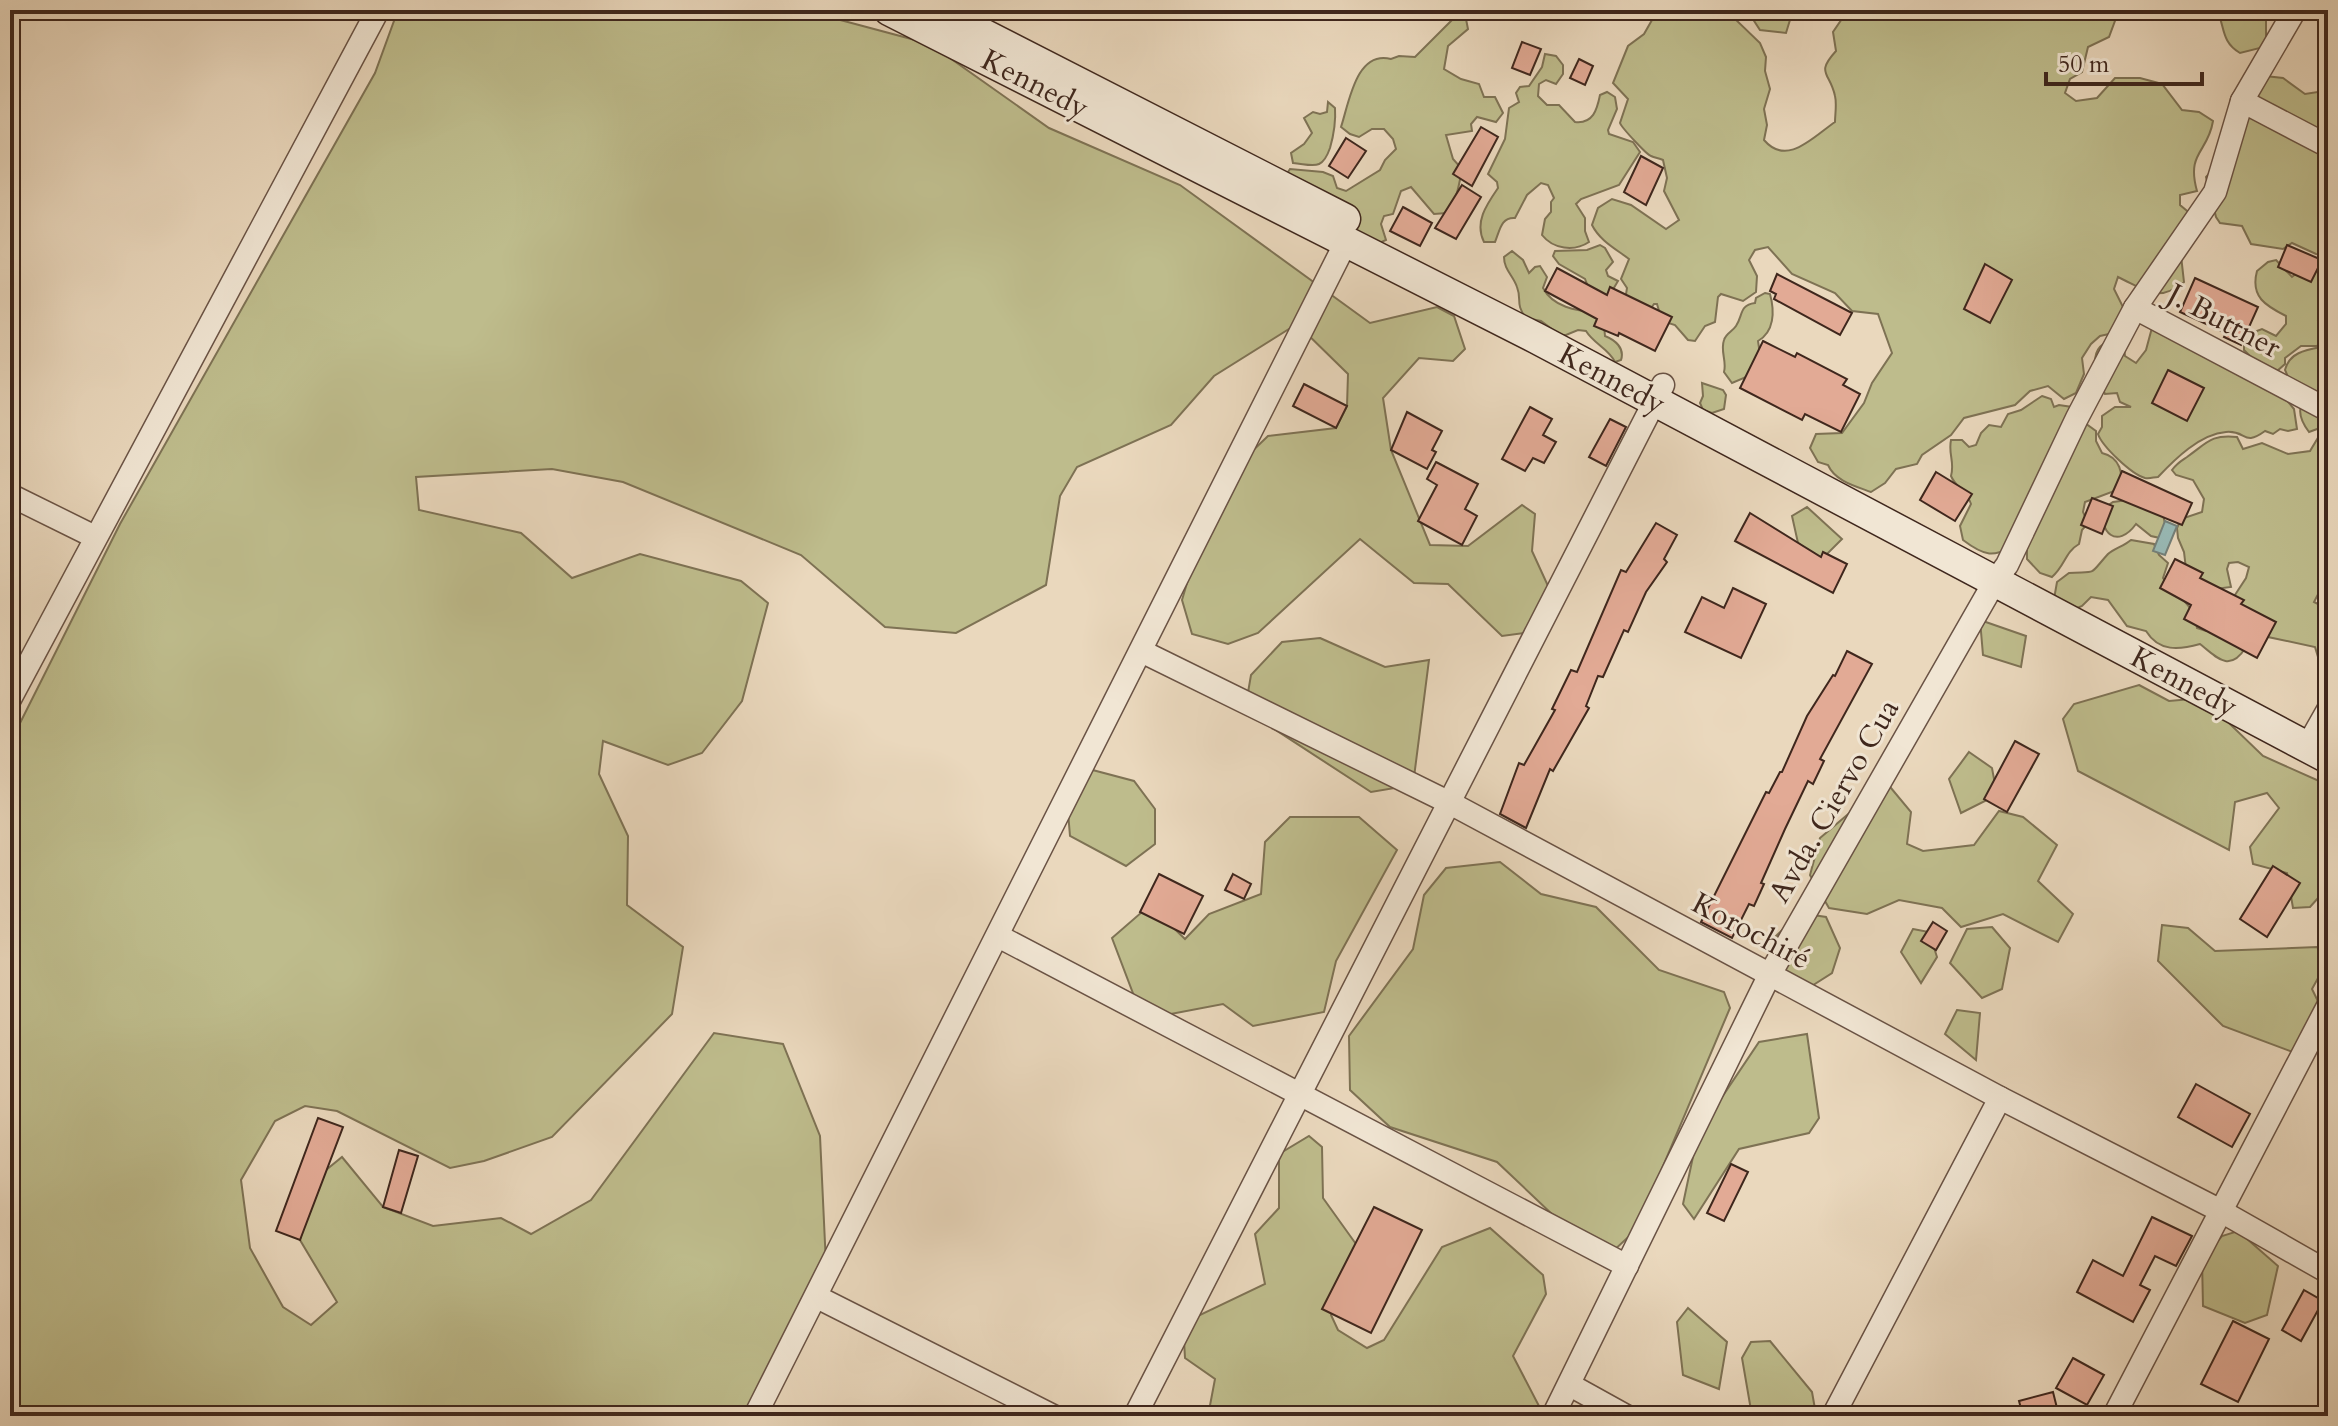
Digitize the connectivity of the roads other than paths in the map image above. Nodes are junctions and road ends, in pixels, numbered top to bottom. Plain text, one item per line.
1 (378, 10) edge
2 (889, 10) edge
3 (936, 10) edge
4 (2295, 10) edge
5 (2242, 101) junction
6 (2328, 146) edge
7 (1346, 242) junction
8 (2135, 308) junction
9 (1659, 393) junction
10 (2328, 410) edge
11 (10, 495) edge
12 (95, 537) junction
13 (2001, 573) junction
14 (1141, 651) junction
15 (10, 699) edge
16 (2322, 736) edge
17 (1450, 803) junction
18 (998, 936) junction
19 (1769, 976) junction
20 (2328, 1006) edge
21 (1300, 1095) junction
22 (2000, 1098) junction
23 (2219, 1210) junction
24 (1627, 1266) junction
25 (2328, 1272) edge
26 (817, 1297) junction
27 (1570, 1385) junction
28 (755, 1416) edge
29 (1053, 1416) edge
30 (1135, 1416) edge
31 (1553, 1416) edge
32 (1626, 1416) edge
33 (1833, 1416) edge
34 (2114, 1416) edge

1 - 12 street
2 - 7 main road, Kennedy
3 - 9 main road, Kennedy
4 - 5 street, Avda. Ciervo Cua
5 - 6 street
5 - 8 street, Avda. Ciervo Cua
7 - 9 main road, Kennedy
7 - 14 street
8 - 10 street, J. Buttner
8 - 13 street, Avda. Ciervo Cua
9 - 13 main road, Kennedy
9 - 17 street
11 - 12 street
12 - 15 street
13 - 16 main road, Kennedy
13 - 19 street, Avda. Ciervo Cua
14 - 17 street, Korochiré
14 - 18 street
17 - 19 street, Korochiré
17 - 21 street
18 - 21 street
18 - 26 street
19 - 22 street, Korochiré
19 - 24 street, Avda. Ciervo Cua
20 - 23 street
21 - 24 street
21 - 30 street
22 - 23 street, Korochiré
22 - 33 street
23 - 25 street, Korochiré
23 - 34 street
24 - 27 street, Avda. Ciervo Cua
26 - 28 street
26 - 29 street
27 - 31 street, Avda. Ciervo Cua
27 - 32 street

